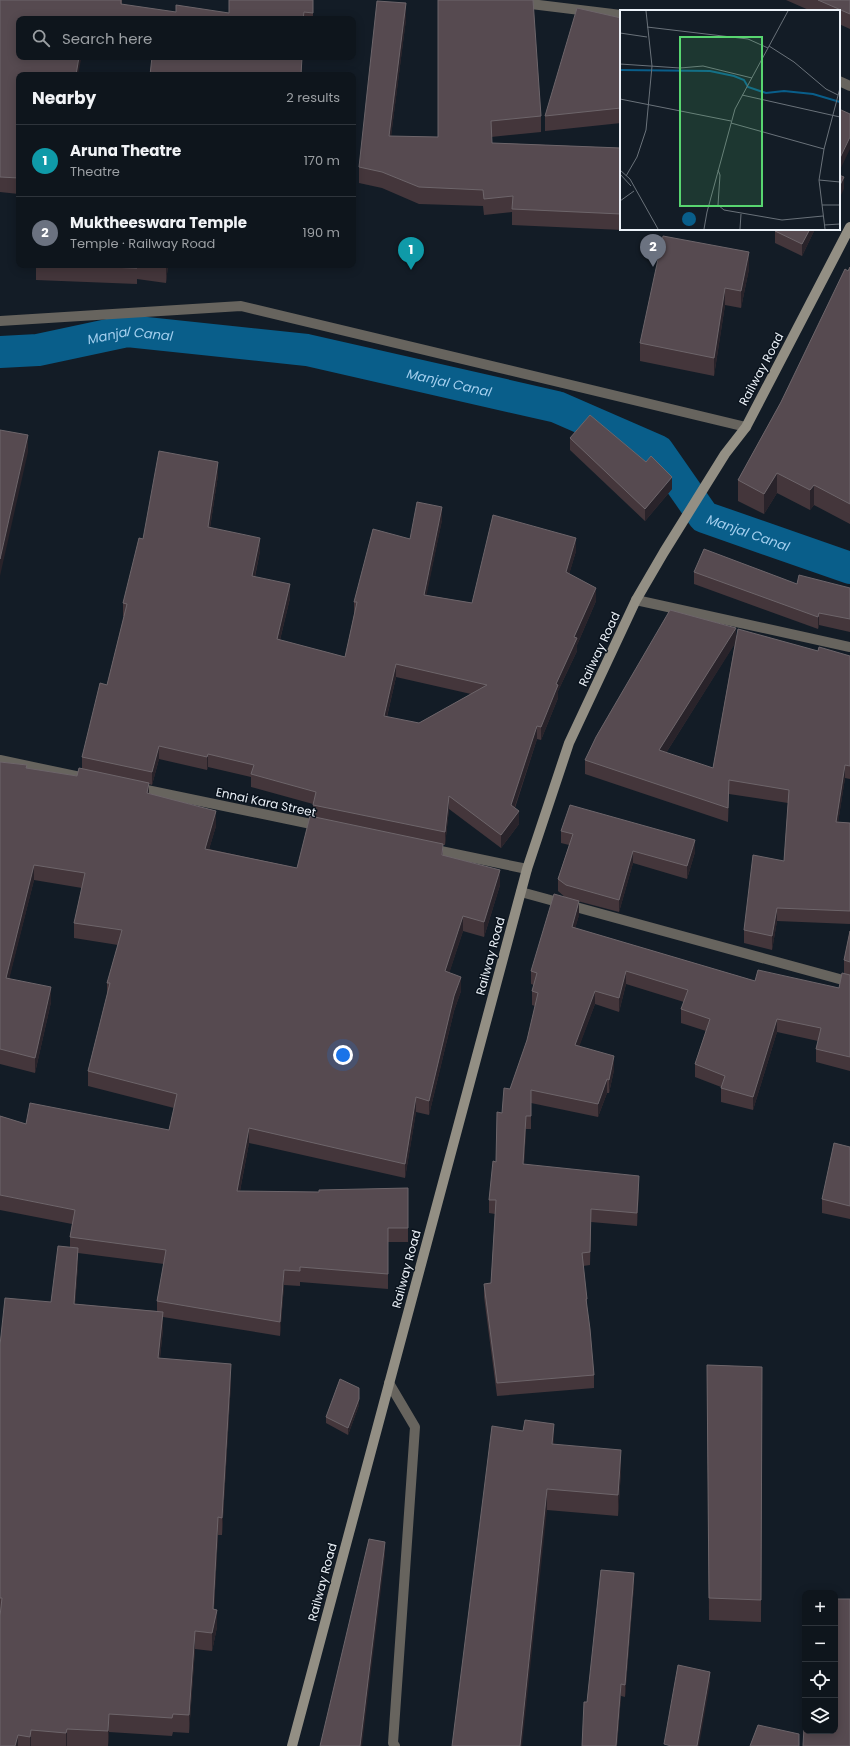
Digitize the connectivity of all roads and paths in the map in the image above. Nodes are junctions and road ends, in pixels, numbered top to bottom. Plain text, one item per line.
1 (498, 0) edge
2 (620, 15) edge
3 (840, 81) edge
4 (850, 86) edge
5 (850, 227) edge
6 (0, 321) edge
7 (746, 427) junction
8 (636, 600) junction
9 (850, 647) edge
10 (0, 760) edge
11 (101, 781) edge
12 (124, 786) edge
13 (333, 829) edge
14 (419, 846) edge
15 (527, 868) junction
16 (521, 892) junction
17 (850, 982) edge
18 (389, 1383) junction
19 (292, 1746) edge
20 (395, 1746) edge

1 - 2 street
3 - 4 street
5 - 7 main road, Railway Road
6 - 7 street
7 - 8 main road, Railway Road
8 - 9 street
8 - 15 main road, Railway Road
10 - 11 street
12 - 13 street, Ennai Kara Street
14 - 15 street
15 - 16 main road, Railway Road
16 - 17 street
16 - 18 main road, Railway Road
18 - 19 main road, Railway Road
18 - 20 street

